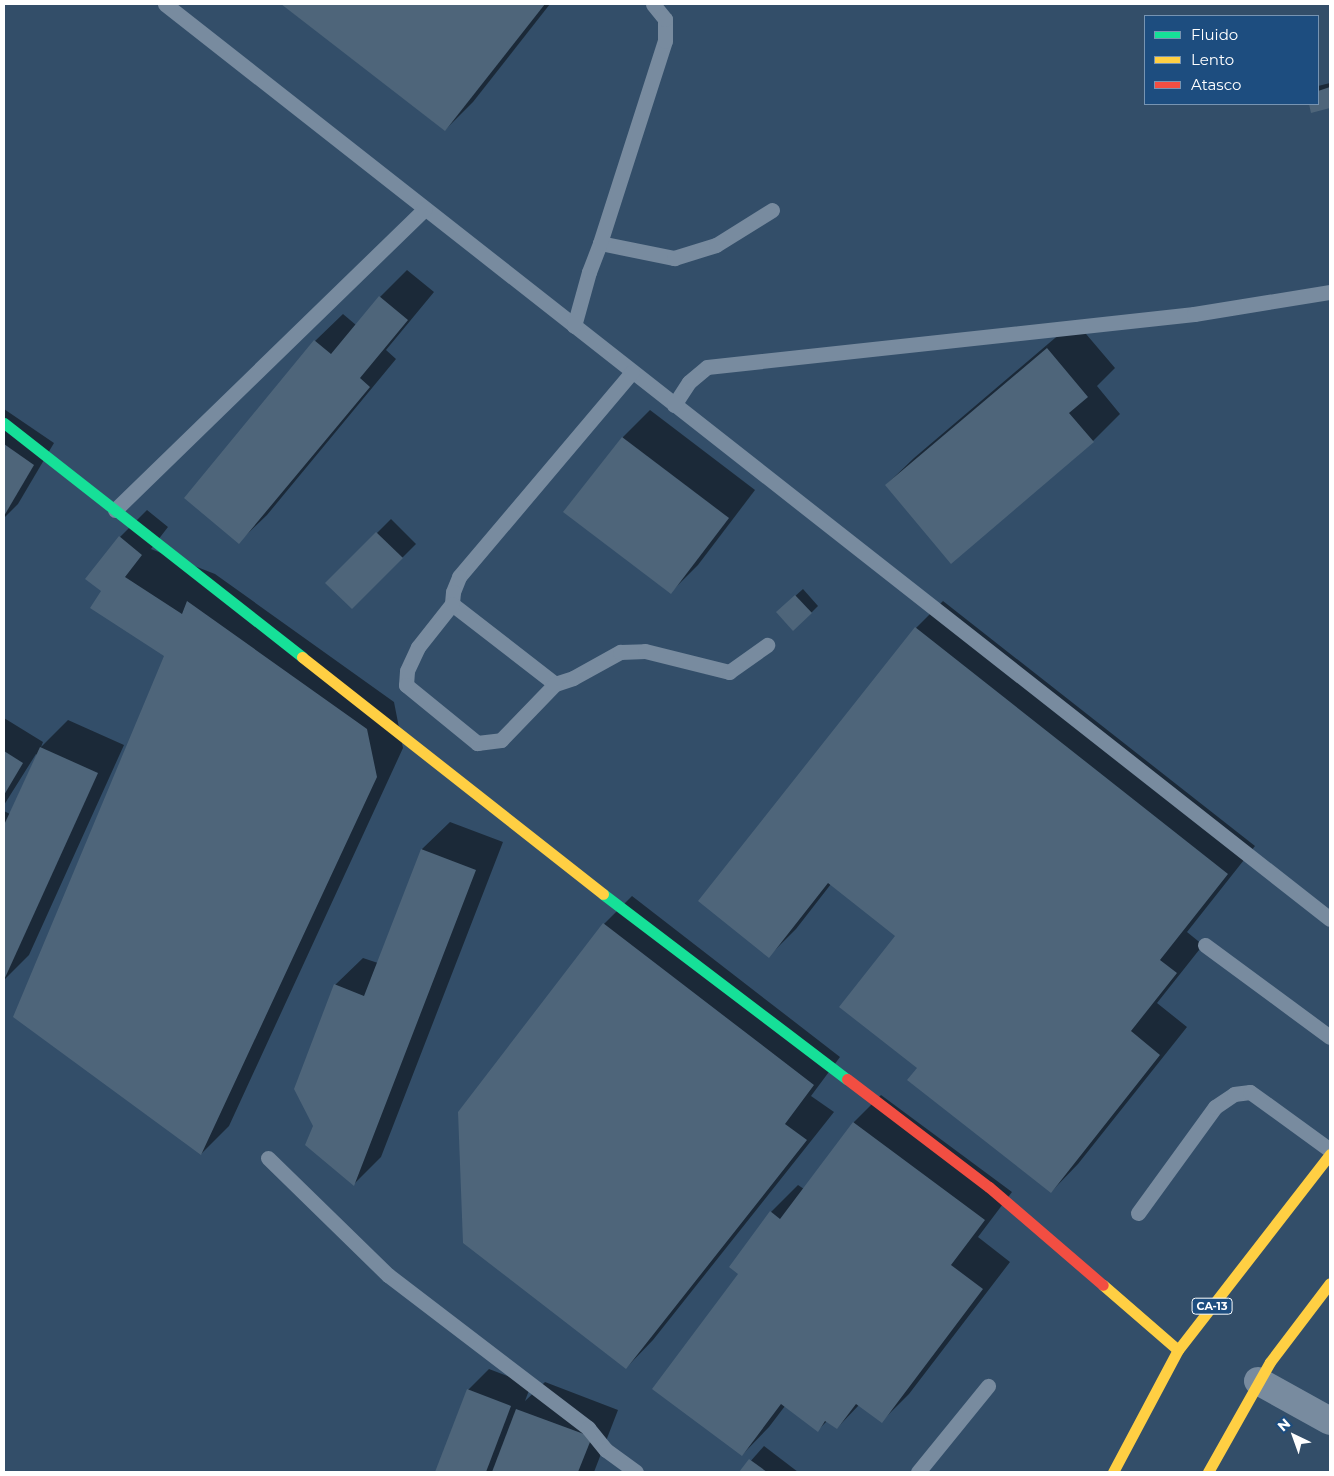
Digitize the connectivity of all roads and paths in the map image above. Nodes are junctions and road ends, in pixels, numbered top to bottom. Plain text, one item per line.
1 (165, 4) edge
2 (653, 4) edge
3 (425, 210) junction
4 (772, 210) dead end
5 (600, 243) junction
6 (1330, 292) edge
7 (574, 326) junction
8 (632, 372) junction
9 (674, 405) junction
10 (4, 423) edge
11 (115, 510) junction
12 (452, 604) junction
13 (767, 645) dead end
14 (555, 684) junction
15 (1330, 919) edge
16 (1205, 945) dead end
17 (1330, 1037) edge
18 (1330, 1150) edge
19 (1330, 1154) edge
20 (268, 1158) dead end
21 (1138, 1213) dead end
22 (1330, 1283) edge
23 (1178, 1350) junction
24 (1258, 1381) junction
25 (988, 1386) dead end
26 (1330, 1421) edge
27 (636, 1472) edge
28 (918, 1472) edge
29 (1113, 1472) edge
30 (1208, 1472) edge

1 - 3 lane
2 - 5 lane
3 - 7 lane
3 - 11 lane
4 - 5 lane
5 - 7 lane
6 - 9 lane
7 - 8 lane
8 - 9 lane
8 - 12 lane
9 - 15 lane
10 - 11 main road
11 - 23 main road
12 - 14 lane
12 - 14 lane
13 - 14 lane
16 - 17 lane
18 - 21 lane
19 - 23 main road, CA-13
20 - 27 lane
22 - 24 main road
23 - 29 main road, CA-13
24 - 26 street
24 - 30 main road
25 - 28 lane

